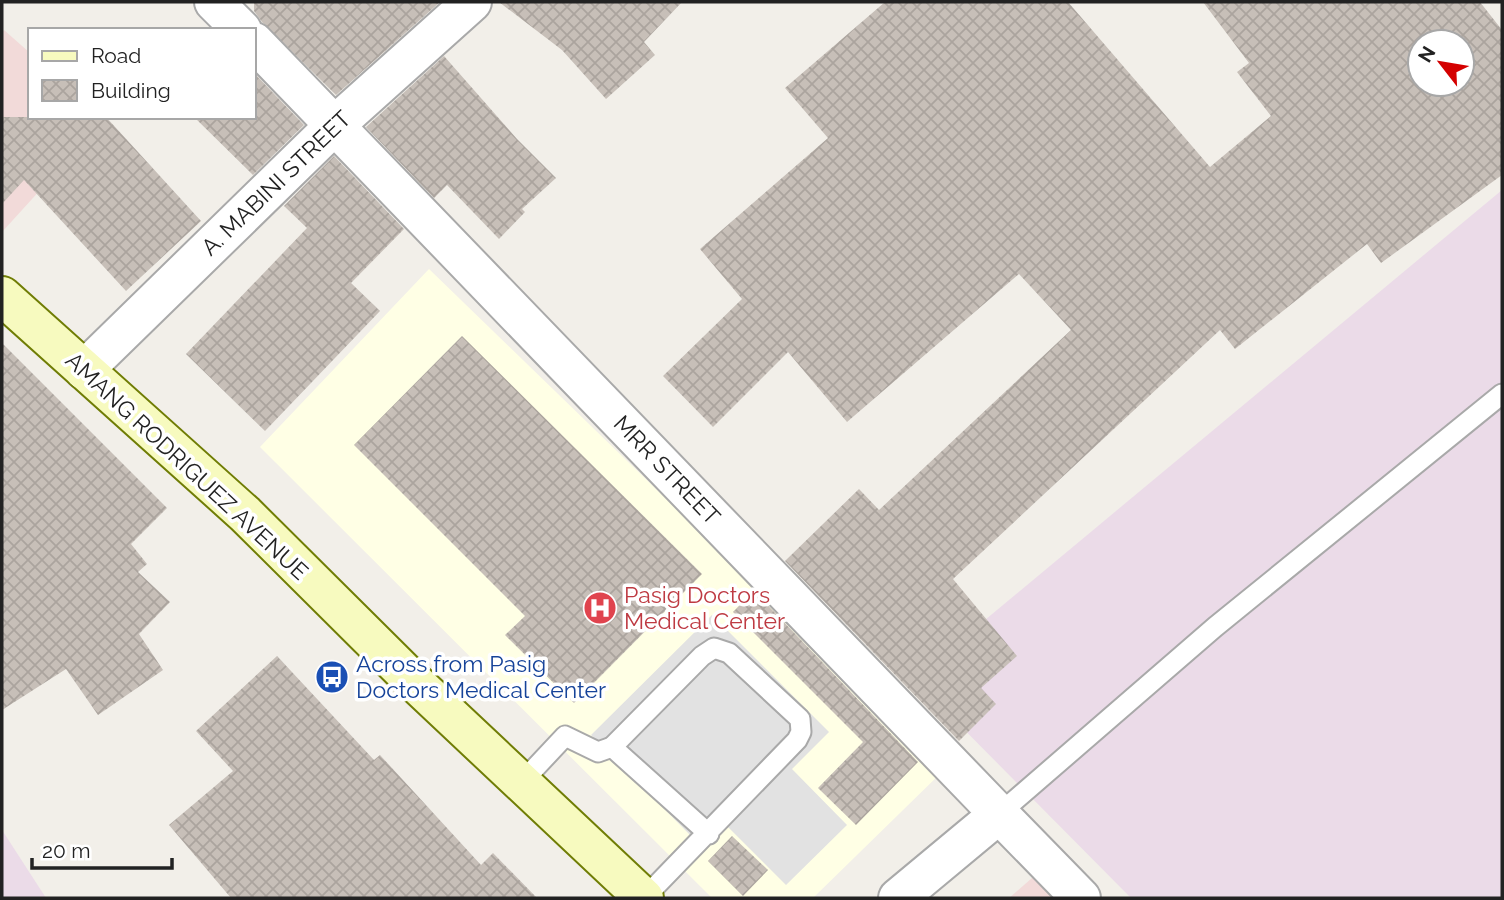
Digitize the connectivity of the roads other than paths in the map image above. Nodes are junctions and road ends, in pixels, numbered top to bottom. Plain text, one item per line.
1 (214, 2) edge
2 (472, 2) edge
3 (240, 28) edge
4 (256, 44) edge
5 (335, 125) junction
6 (2, 296) edge
7 (84, 370) junction
8 (1502, 394) edge
9 (612, 747) junction
10 (520, 784) junction
11 (999, 814) junction
12 (709, 834) junction
13 (644, 898) edge
14 (898, 898) edge
15 (1081, 898) edge

1 - 3 street
2 - 5 street, A. MABINI STREET
4 - 5 street, MRR STREET
5 - 7 street, A. MABINI STREET
5 - 11 street, MRR STREET
6 - 7 main road, AMANG RODRIGUEZ AVENUE
7 - 10 main road, AMANG RODRIGUEZ AVENUE
8 - 11 lane
9 - 10 lane
9 - 12 lane
9 - 12 lane
10 - 13 main road, AMANG RODRIGUEZ AVENUE
11 - 14 street
11 - 15 street, MRR STREET
12 - 13 lane

